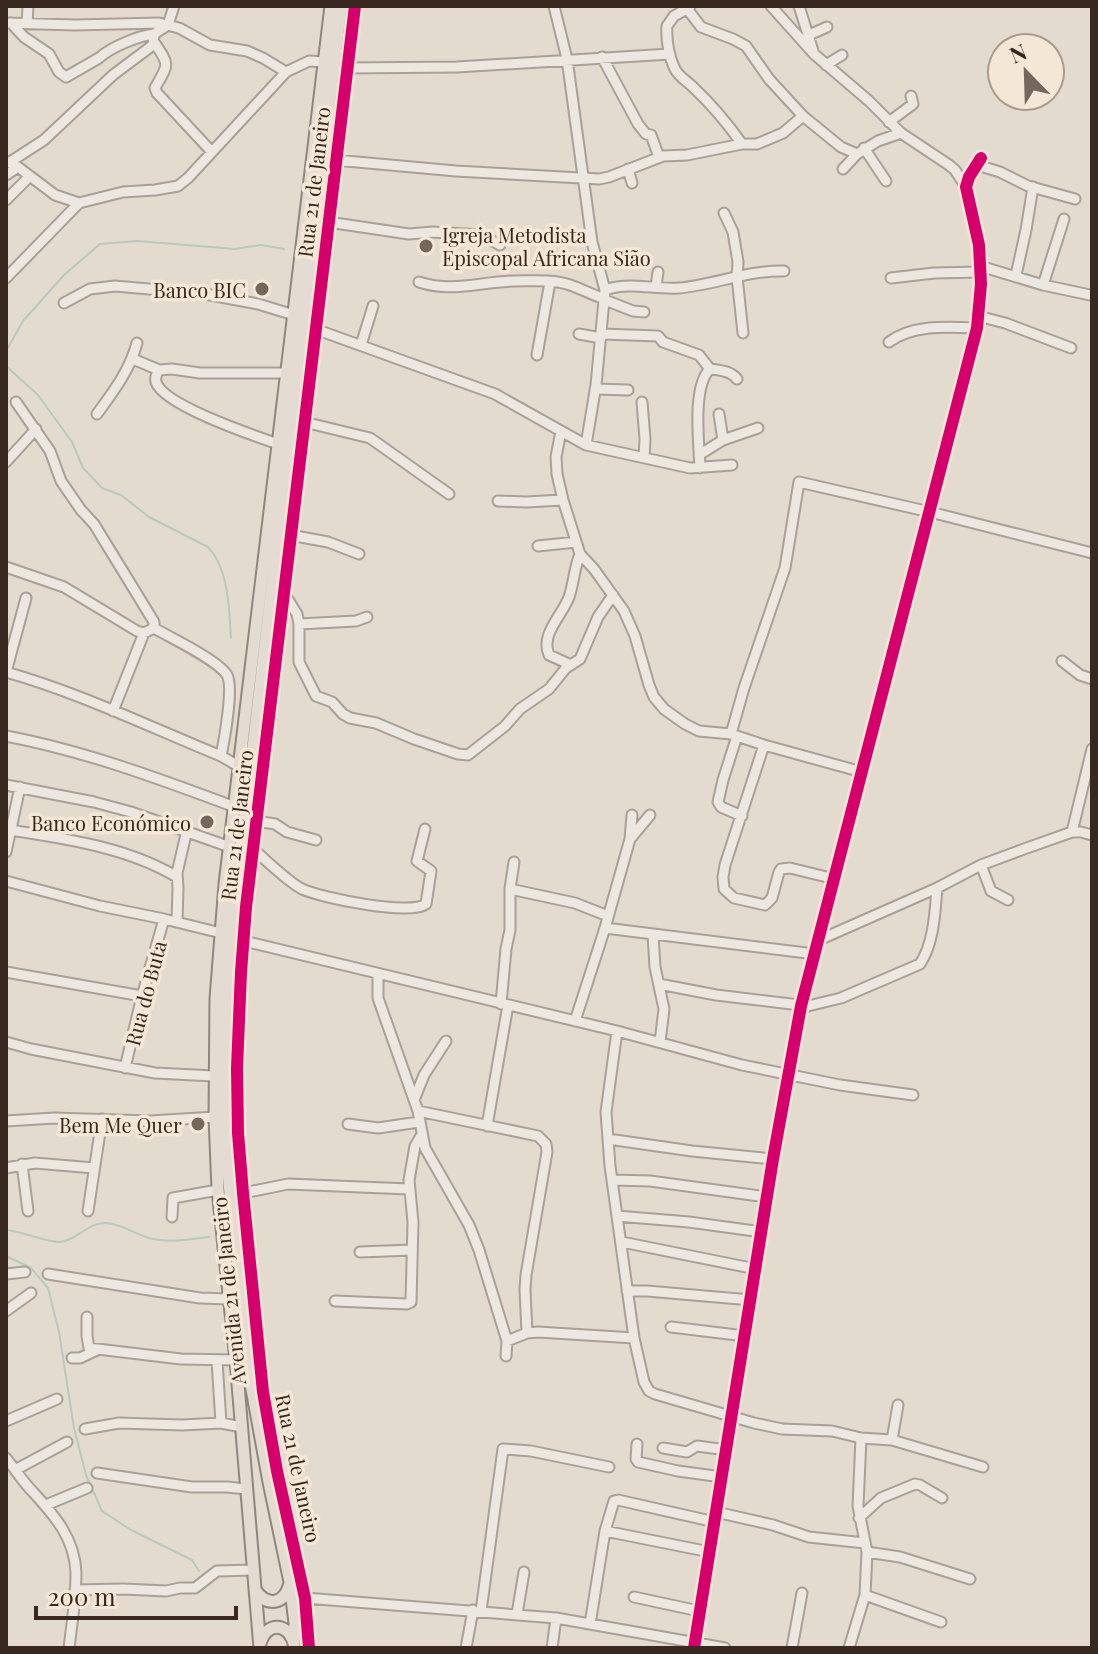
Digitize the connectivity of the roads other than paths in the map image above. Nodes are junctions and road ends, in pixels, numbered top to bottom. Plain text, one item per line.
1 (28, 6) edge
2 (174, 6) edge
3 (331, 6) edge
4 (341, 6) edge
5 (355, 6) edge
6 (554, 6) edge
7 (771, 6) edge
8 (799, 6) edge
9 (688, 7) edge
10 (9, 23) edge
11 (27, 24) junction
12 (168, 25) junction
13 (827, 27) dead end
14 (809, 35) junction
15 (154, 38) junction
16 (670, 54) junction
17 (814, 54) junction
18 (842, 55) dead end
19 (602, 57) junction
20 (567, 59) junction
21 (325, 62) junction
22 (826, 65) junction
23 (347, 68) junction
24 (286, 72) junction
25 (911, 96) dead end
26 (803, 116) junction
27 (889, 122) junction
28 (901, 133) junction
29 (742, 144) junction
30 (211, 151) junction
31 (860, 151) junction
32 (659, 157) junction
33 (335, 160) junction
34 (11, 163) edge
35 (628, 169) junction
36 (843, 169) dead end
37 (6, 175) edge
38 (30, 176) junction
39 (584, 179) junction
40 (886, 181) dead end
41 (632, 183) dead end
42 (966, 187) junction
43 (1033, 187) junction
44 (1075, 199) dead end
45 (6, 200) edge
46 (79, 203) junction
47 (724, 213) dead end
48 (1064, 219) dead end
49 (328, 222) junction
50 (500, 245) dead end
51 (980, 269) junction
52 (784, 271) dead end
53 (658, 272) dead end
54 (1016, 275) junction
55 (737, 277) junction
56 (6, 278) edge
57 (891, 278) dead end
58 (419, 282) dead end
59 (550, 282) junction
60 (1043, 285) junction
61 (656, 287) junction
62 (1090, 295) dead end
63 (605, 296) junction
64 (64, 303) dead end
65 (373, 306) dead end
66 (644, 312) dead end
67 (294, 315) junction
68 (978, 316) junction
69 (977, 328) junction
70 (315, 329) junction
71 (743, 333) dead end
72 (579, 334) dead end
73 (601, 336) junction
74 (889, 342) dead end
75 (137, 343) dead end
76 (361, 345) junction
77 (1071, 348) dead end
78 (537, 355) dead end
79 (133, 359) junction
80 (710, 369) junction
81 (159, 370) junction
82 (287, 373) junction
83 (737, 379) dead end
84 (595, 389) junction
85 (628, 390) dead end
86 (16, 402) dead end
87 (642, 402) dead end
88 (97, 414) dead end
89 (719, 414) dead end
90 (304, 422) junction
91 (758, 428) dead end
92 (36, 429) junction
93 (561, 431) junction
94 (723, 440) junction
95 (278, 444) junction
96 (586, 445) junction
97 (699, 455) junction
98 (644, 458) junction
99 (6, 462) edge
100 (732, 465) dead end
101 (700, 468) junction
102 (449, 494) dead end
103 (563, 500) junction
104 (498, 501) dead end
105 (930, 512) junction
106 (290, 535) junction
107 (576, 542) junction
108 (538, 546) dead end
109 (1092, 553) edge
110 (359, 554) dead end
111 (580, 554) junction
112 (6, 567) edge
113 (284, 593) junction
114 (613, 595) junction
115 (26, 598) dead end
116 (367, 617) dead end
117 (299, 624) junction
118 (154, 628) junction
119 (144, 633) junction
120 (1062, 661) dead end
121 (571, 665) junction
122 (6, 672) edge
123 (1092, 679) edge
124 (113, 711) junction
125 (734, 735) junction
126 (6, 736) edge
127 (764, 745) junction
128 (1092, 749) edge
129 (221, 756) junction
130 (240, 767) junction
131 (862, 772) junction
132 (6, 785) edge
133 (20, 787) junction
134 (235, 807) junction
135 (632, 815) dead end
136 (650, 815) dead end
137 (742, 816) junction
138 (256, 821) junction
139 (425, 829) dead end
140 (10, 830) junction
141 (187, 830) junction
142 (1072, 832) junction
143 (1092, 835) edge
144 (630, 839) junction
145 (316, 840) dead end
146 (230, 847) junction
147 (253, 849) junction
148 (6, 852) edge
149 (514, 862) dead end
150 (981, 865) junction
151 (177, 877) junction
152 (835, 879) junction
153 (6, 881) edge
154 (937, 888) junction
155 (510, 889) junction
156 (1008, 900) dead end
157 (608, 916) junction
158 (164, 919) junction
159 (177, 922) junction
160 (605, 928) junction
161 (221, 933) junction
162 (653, 935) junction
163 (819, 940) junction
164 (244, 941) junction
165 (229, 949) joint
166 (815, 954) junction
167 (6, 972) edge
168 (378, 974) junction
169 (659, 984) junction
170 (142, 996) junction
171 (505, 1004) junction
172 (801, 1006) junction
173 (575, 1021) junction
174 (617, 1031) junction
175 (446, 1041) dead end
176 (6, 1042) edge
177 (660, 1042) junction
178 (125, 1068) junction
179 (214, 1076) junction
180 (789, 1076) junction
181 (913, 1095) dead end
182 (414, 1100) junction
183 (215, 1117) junction
184 (419, 1117) junction
185 (102, 1119) junction
186 (6, 1121) edge
187 (348, 1124) dead end
188 (487, 1126) junction
189 (421, 1136) junction
190 (608, 1139) junction
191 (773, 1159) junction
192 (22, 1164) junction
193 (6, 1168) edge
194 (94, 1168) junction
195 (612, 1180) junction
196 (409, 1189) junction
197 (218, 1190) junction
198 (243, 1193) junction
199 (767, 1197) junction
200 (28, 1211) dead end
201 (88, 1211) dead end
202 (617, 1216) junction
203 (172, 1217) dead end
204 (762, 1232) junction
205 (622, 1242) junction
206 (412, 1250) junction
207 (360, 1252) dead end
208 (756, 1269) junction
209 (25, 1272) dead end
210 (6, 1274) edge
211 (48, 1274) dead end
212 (627, 1291) junction
213 (31, 1293) dead end
214 (229, 1299) junction
215 (751, 1300) junction
216 (335, 1301) dead end
217 (6, 1311) edge
218 (87, 1317) dead end
219 (671, 1327) dead end
220 (527, 1333) junction
221 (745, 1336) junction
222 (634, 1338) junction
223 (507, 1341) junction
224 (97, 1350) junction
225 (506, 1356) dead end
226 (72, 1358) dead end
227 (236, 1360) junction
228 (217, 1361) junction
229 (57, 1399) dead end
230 (898, 1405) dead end
231 (733, 1416) junction
232 (6, 1421) edge
233 (221, 1423) junction
234 (242, 1427) junction
235 (85, 1429) dead end
236 (861, 1438) junction
237 (892, 1440) junction
238 (67, 1442) dead end
239 (637, 1444) dead end
240 (663, 1448) dead end
241 (727, 1450) junction
242 (6, 1458) edge
243 (609, 1467) dead end
244 (983, 1467) dead end
245 (15, 1470) junction
246 (97, 1473) dead end
247 (722, 1477) junction
248 (87, 1488) dead end
249 (246, 1489) junction
250 (942, 1498) dead end
251 (46, 1505) junction
252 (715, 1517) junction
253 (859, 1518) junction
254 (605, 1531) junction
255 (866, 1548) junction
256 (710, 1552) junction
257 (253, 1570) junction
258 (524, 1572) dead end
259 (970, 1579) dead end
260 (290, 1583) junction
261 (255, 1589) junction
262 (75, 1590) junction
263 (802, 1593) dead end
264 (865, 1595) junction
265 (634, 1597) dead end
266 (305, 1598) junction
267 (477, 1610) junction
268 (699, 1611) junction
269 (517, 1614) junction
270 (556, 1618) junction
271 (941, 1622) dead end
272 (590, 1624) junction
273 (695, 1645) edge
274 (260, 1646) edge
275 (294, 1646) edge
276 (69, 1648) edge
277 (309, 1648) edge
278 (466, 1648) edge
279 (552, 1648) edge
280 (725, 1648) edge
281 (792, 1648) edge
282 (849, 1648) edge

1 - 11 street
2 - 12 street
3 - 21 main road, Rua 21 de Janeiro
4 - 165 main road, Rua 21 de Janeiro
5 - 23 street, Rua 21 de Janeiro
6 - 20 street
7 - 17 street
8 - 14 street
9 - 16 street
9 - 26 street
10 - 11 street
10 - 15 street
11 - 12 street
12 - 15 street
12 - 24 street
13 - 14 street
14 - 17 street
15 - 30 street
15 - 34 street
16 - 19 street
16 - 29 street
17 - 22 street
18 - 22 street
19 - 20 street
19 - 32 street
20 - 23 street
20 - 39 street
21 - 24 street
21 - 67 main road, Rua 21 de Janeiro
22 - 27 street
23 - 33 street, Rua 21 de Janeiro
24 - 30 street
25 - 27 street
26 - 29 street
26 - 31 street
27 - 28 street
28 - 31 street
28 - 42 street
29 - 32 street
30 - 46 street
31 - 36 street
31 - 40 street
32 - 35 street
33 - 39 street
33 - 49 street, Rua 21 de Janeiro
34 - 37 street
34 - 38 street
35 - 39 street
35 - 41 street
38 - 45 street
38 - 46 street
39 - 63 street
42 - 43 street
42 - 51 street
43 - 44 street
43 - 54 street
46 - 56 street
47 - 55 street
48 - 60 street
49 - 50 street
49 - 70 street, Rua 21 de Janeiro
51 - 54 street
51 - 57 street
51 - 68 street
52 - 55 street
53 - 61 street
54 - 60 street
55 - 61 street
55 - 71 street
58 - 59 street
59 - 63 street
59 - 78 street
60 - 62 street
61 - 63 street
63 - 66 street
63 - 73 street
64 - 67 street
65 - 76 street
67 - 82 main road, Rua 21 de Janeiro
68 - 69 street
68 - 77 street
69 - 74 street
69 - 105 street
70 - 76 street
70 - 90 street, Rua 21 de Janeiro
72 - 73 street
73 - 80 street
73 - 84 street
75 - 79 street
76 - 93 street
79 - 81 street
79 - 88 street
80 - 83 street
80 - 97 street
81 - 82 street
81 - 95 street
82 - 95 main road, Rua 21 de Janeiro
84 - 85 street
84 - 96 street
86 - 92 street
87 - 98 street
89 - 94 street
90 - 102 street
90 - 106 street, Rua 21 de Janeiro
91 - 94 street
92 - 99 street
92 - 118 street
93 - 96 street
93 - 103 street
94 - 97 street
95 - 130 main road, Rua 21 de Janeiro
96 - 98 street
97 - 101 street
98 - 101 street
100 - 101 street
103 - 104 street
103 - 107 street
105 - 109 street
105 - 125 street
105 - 131 street
106 - 110 street
106 - 113 street, Rua 21 de Janeiro
107 - 108 street
107 - 111 street
111 - 114 street
111 - 121 street
112 - 119 street
113 - 117 street
113 - 138 street, Rua 21 de Janeiro
114 - 121 street
114 - 125 street
115 - 122 street
116 - 117 street
117 - 121 street
118 - 119 street
118 - 129 street
119 - 124 street
120 - 123 street
122 - 124 street
124 - 129 street
125 - 127 street
125 - 137 street
126 - 134 street
127 - 131 street
127 - 137 street
128 - 142 street
129 - 130 street
130 - 134 main road, Rua 21 de Janeiro
131 - 152 street
132 - 133 street
133 - 140 street
133 - 141 street
134 - 146 main road, Rua 21 de Janeiro
135 - 144 street
136 - 144 street
137 - 152 street
138 - 145 street
138 - 147 street, Rua 21 de Janeiro
139 - 147 street
140 - 148 street
140 - 151 street
141 - 146 street
141 - 151 street
142 - 143 street
142 - 150 street
144 - 157 street
146 - 161 main road, Rua 21 de Janeiro
147 - 164 street, Rua 21 de Janeiro
149 - 155 street
150 - 154 street
150 - 156 street
151 - 159 street
152 - 163 street
153 - 158 street
154 - 163 street
154 - 172 street
155 - 157 street
155 - 171 street
157 - 160 street
158 - 159 street
158 - 170 street, Rua do Buta
159 - 161 street
160 - 162 street
160 - 173 street
161 - 179 main road, Avenida 21 de Janeiro
162 - 166 street
162 - 169 street
163 - 166 street
164 - 168 street
164 - 198 street, Rua 21 de Janeiro
165 - 260 main road, Avenida 21 de Janeiro
166 - 172 street
167 - 170 street
168 - 171 street
168 - 182 street
169 - 172 street
169 - 177 street
170 - 178 street, Rua do Buta
171 - 173 street
171 - 188 street
172 - 180 street
173 - 174 street
174 - 177 street
174 - 190 street
175 - 182 street
176 - 178 street
177 - 180 street
178 - 179 street
179 - 183 main road, Avenida 21 de Janeiro
180 - 181 street
180 - 191 street
182 - 184 street
183 - 185 street
183 - 197 main road, Avenida 21 de Janeiro
184 - 187 street
184 - 188 street
184 - 189 street
185 - 186 street
185 - 194 street
188 - 220 street
189 - 196 street
189 - 223 street
190 - 191 street
190 - 195 street
191 - 199 street
192 - 193 street
192 - 194 street
192 - 200 street
194 - 201 street
195 - 199 street
195 - 202 street
196 - 198 street
196 - 206 street
197 - 203 street
197 - 214 main road, Avenida 21 de Janeiro
198 - 266 street, Rua 21 de Janeiro
199 - 204 street
202 - 204 street
202 - 205 street
204 - 208 street
205 - 208 street
205 - 212 street
206 - 207 street
206 - 216 street
208 - 215 street
209 - 210 street
211 - 214 street
212 - 215 street
212 - 222 street
213 - 217 street
214 - 227 main road, Avenida 21 de Janeiro
215 - 221 street
218 - 224 street
219 - 221 street
220 - 222 street
220 - 223 street
221 - 231 street
222 - 231 street
223 - 225 street
224 - 226 street
224 - 228 street
227 - 228 street
227 - 234 main road, Avenida 21 de Janeiro
228 - 233 street
229 - 232 street
230 - 237 street
231 - 236 street
231 - 241 street
233 - 234 street
233 - 235 street
234 - 249 main road, Avenida 21 de Janeiro
236 - 237 street
236 - 253 street
237 - 244 street
238 - 245 street
239 - 247 street
240 - 241 street
241 - 247 street
242 - 245 street
243 - 267 street
245 - 251 street
246 - 249 street
247 - 252 street
248 - 251 street
249 - 257 main road, Avenida 21 de Janeiro
250 - 253 street
251 - 262 street
252 - 254 street
252 - 255 street
252 - 256 street
253 - 255 street
254 - 256 street
254 - 272 street
255 - 259 street
255 - 264 street
256 - 268 street
257 - 261 main road, Avenida 21 de Janeiro
257 - 262 street
258 - 269 street
260 - 261 main road
260 - 275 main road, Avenida 21 de Janeiro
261 - 274 main road, Avenida 21 de Janeiro
262 - 276 street
263 - 281 street
264 - 271 street
264 - 282 street
265 - 268 street
266 - 267 street
266 - 277 street, Rua 21 de Janeiro
267 - 269 street
267 - 278 street
268 - 273 street
269 - 270 street
270 - 272 street
270 - 279 street
272 - 273 street
273 - 280 street
274 - 275 main road

